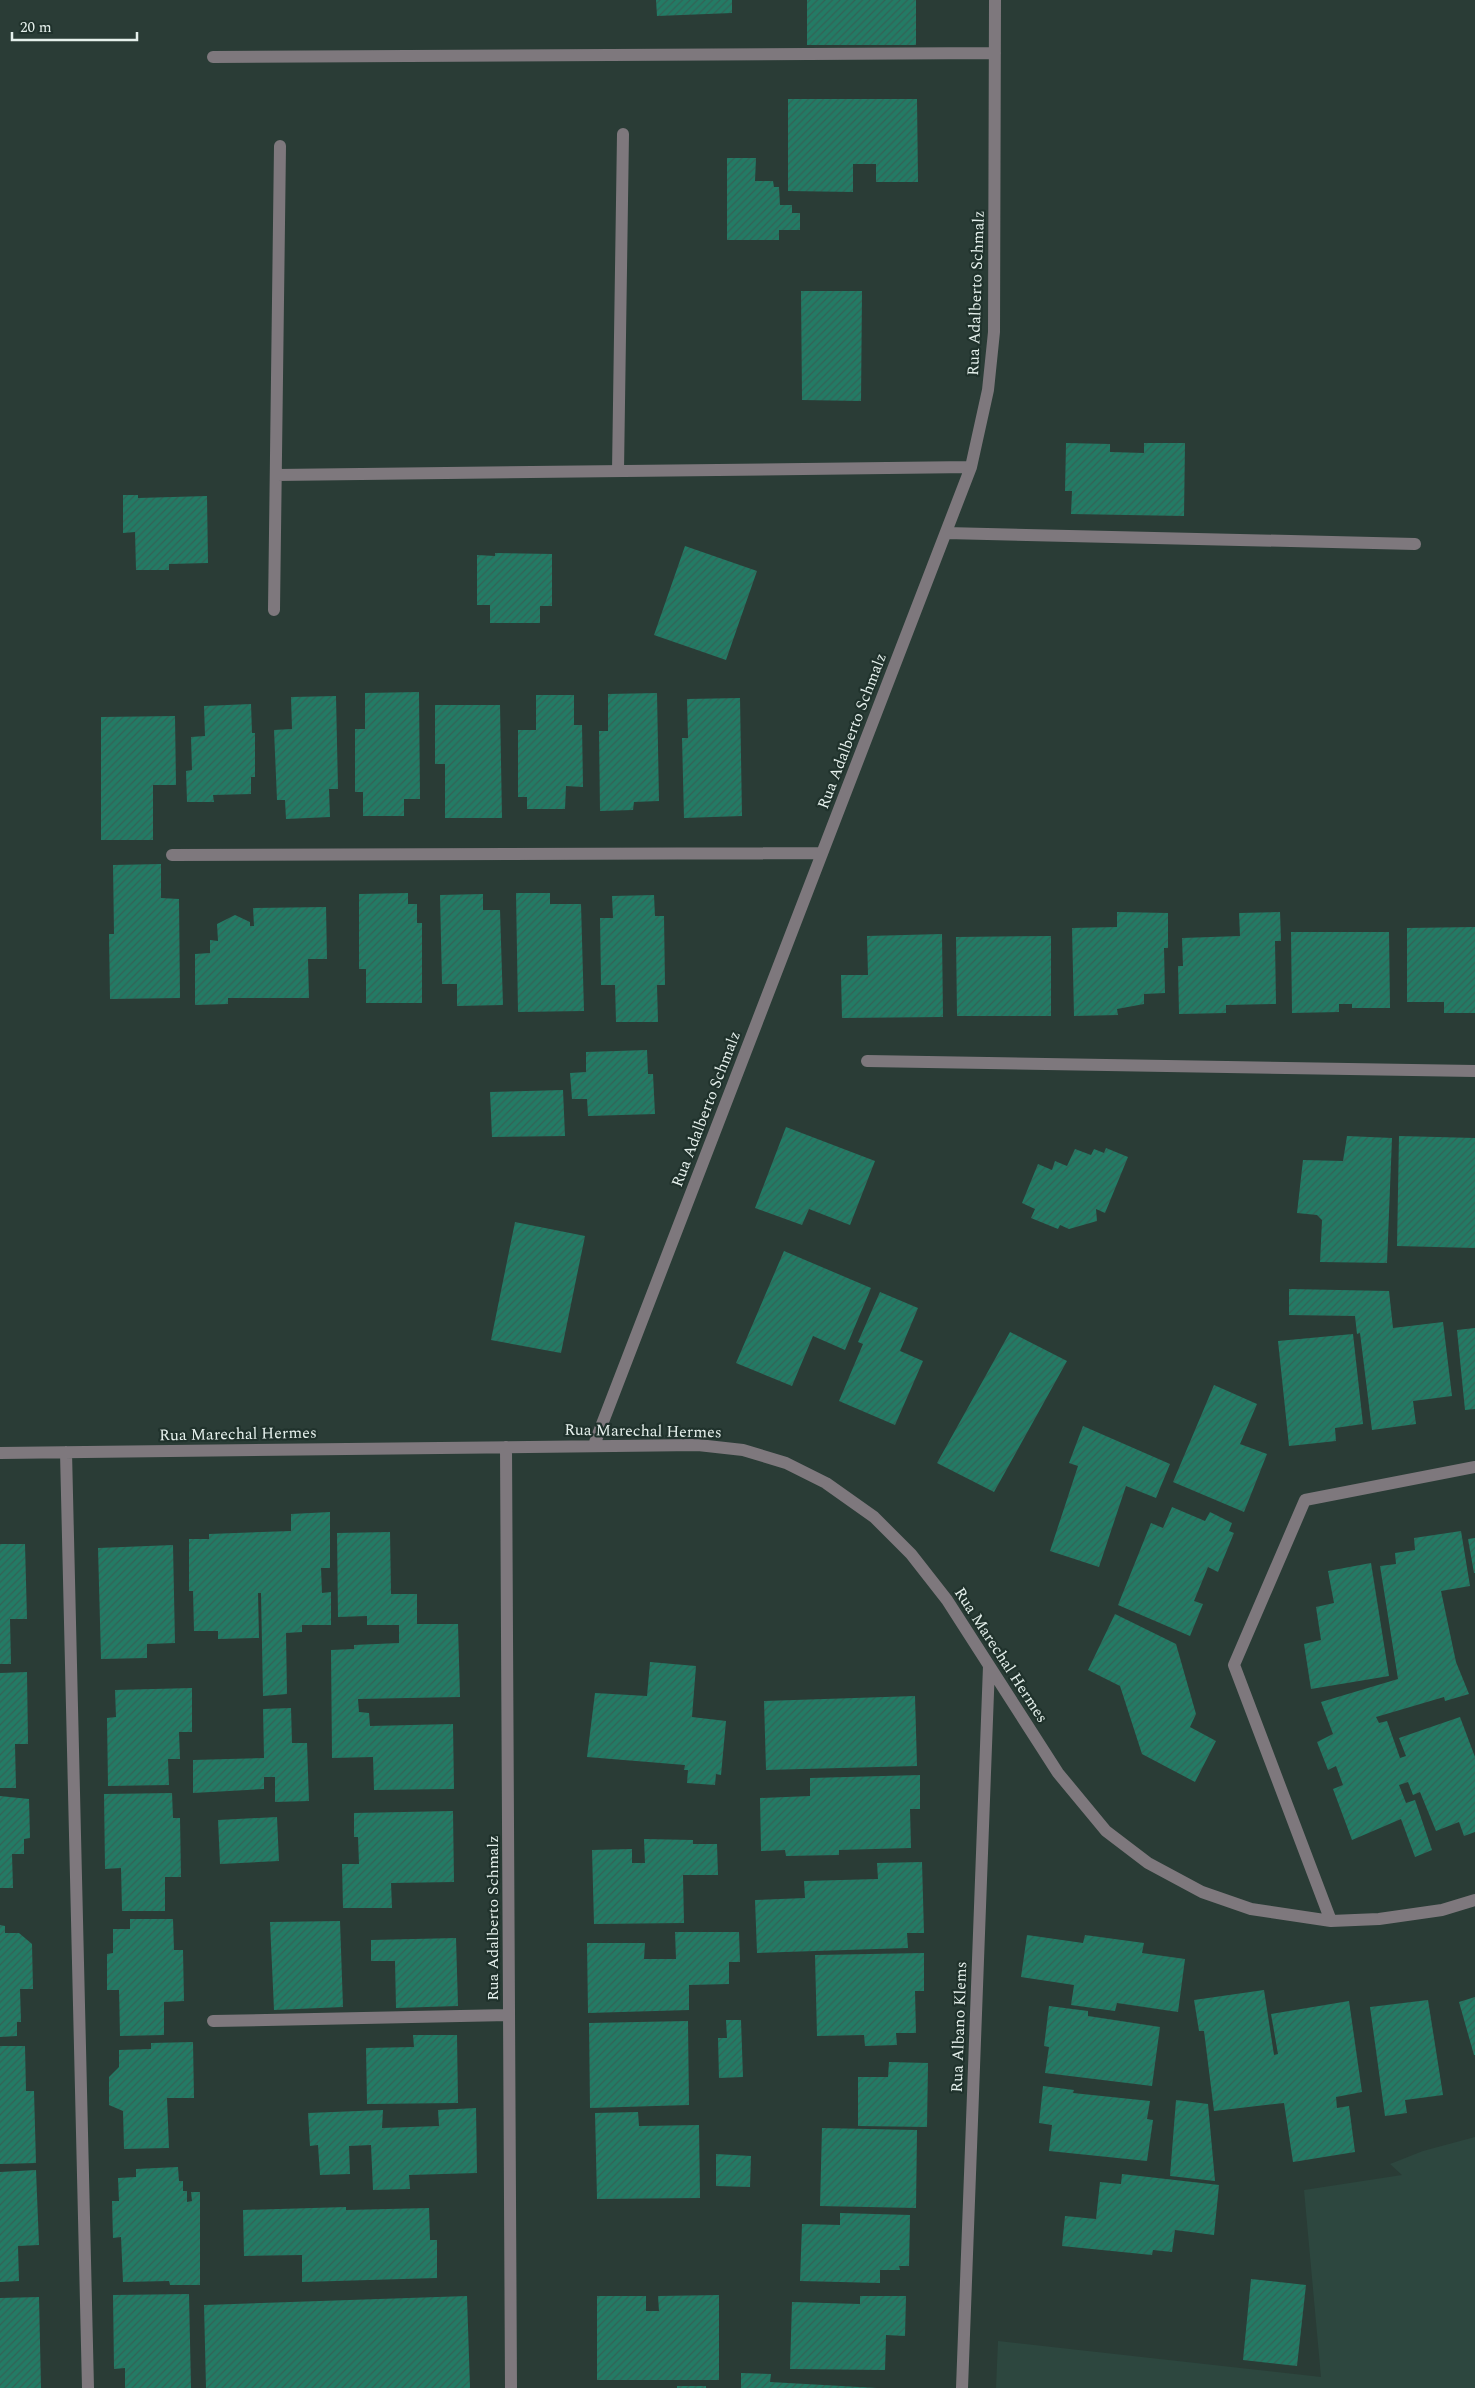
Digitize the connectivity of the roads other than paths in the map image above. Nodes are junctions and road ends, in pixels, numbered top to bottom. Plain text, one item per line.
1 (995, 0) edge
2 (995, 52) junction
3 (213, 57) dead end
4 (624, 134) dead end
5 (280, 146) dead end
6 (971, 466) junction
7 (618, 471) junction
8 (276, 475) junction
9 (946, 533) junction
10 (1415, 544) dead end
11 (274, 610) dead end
12 (822, 853) junction
13 (172, 855) dead end
14 (867, 1061) dead end
15 (1475, 1071) edge
16 (594, 1445) junction
17 (506, 1448) junction
18 (66, 1452) junction
19 (0, 1453) edge
20 (1475, 1467) edge
21 (989, 1666) junction
22 (1475, 1900) edge
23 (1331, 1921) junction
24 (509, 2015) junction
25 (212, 2021) dead end
26 (88, 2388) edge
27 (512, 2388) edge
28 (962, 2388) edge

1 - 2 street, Rua Adalberto Schmalz
2 - 3 street
2 - 6 street, Rua Adalberto Schmalz
4 - 7 street
5 - 8 street
6 - 7 street
6 - 9 street, Rua Adalberto Schmalz
7 - 8 street
8 - 11 street
9 - 10 street
9 - 12 street, Rua Adalberto Schmalz
12 - 13 street
12 - 16 street, Rua Adalberto Schmalz
14 - 15 street
16 - 17 street, Rua Marechal Hermes
16 - 21 street, Rua Marechal Hermes
17 - 18 street, Rua Marechal Hermes
17 - 24 street, Rua Adalberto Schmalz
18 - 19 street, Rua Marechal Hermes
18 - 26 street
20 - 23 street
21 - 23 street, Rua Marechal Hermes
21 - 28 street, Rua Albano Klems
22 - 23 street, Rua Marechal Hermes
24 - 25 street
24 - 27 street, Rua Adalberto Schmalz

